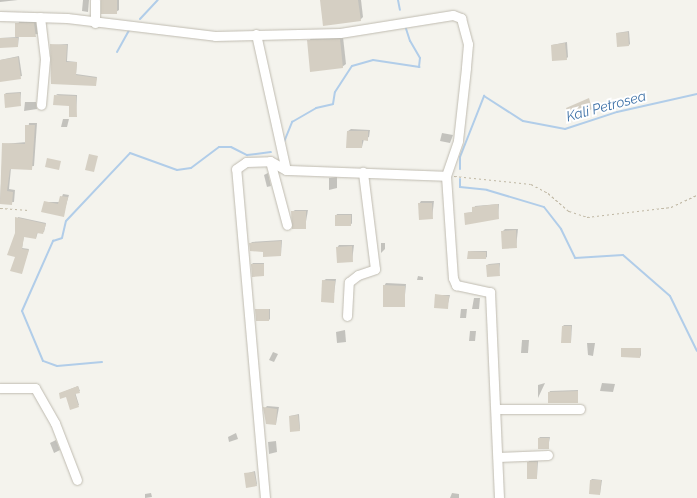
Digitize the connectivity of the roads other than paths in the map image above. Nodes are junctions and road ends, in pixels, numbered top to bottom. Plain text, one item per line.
1 (95, 0) edge
2 (0, 16) edge
3 (40, 17) junction
4 (95, 22) junction
5 (256, 34) junction
6 (41, 105) dead end
7 (270, 162) junction
8 (286, 170) junction
9 (363, 172) junction
10 (446, 176) junction
11 (287, 225) dead end
12 (347, 316) dead end
13 (0, 388) edge
14 (496, 409) junction
15 (580, 409) dead end
16 (548, 455) dead end
17 (498, 457) junction
18 (77, 480) dead end
19 (265, 498) edge
20 (499, 498) edge

1 - 4 street
2 - 3 street
3 - 4 street
3 - 6 street
4 - 5 street
5 - 8 street
5 - 10 street
7 - 8 street
7 - 11 street
7 - 19 street
8 - 9 street
9 - 10 street
9 - 12 street
10 - 14 street
13 - 18 street
14 - 15 street
14 - 17 street
16 - 17 street
17 - 20 street

